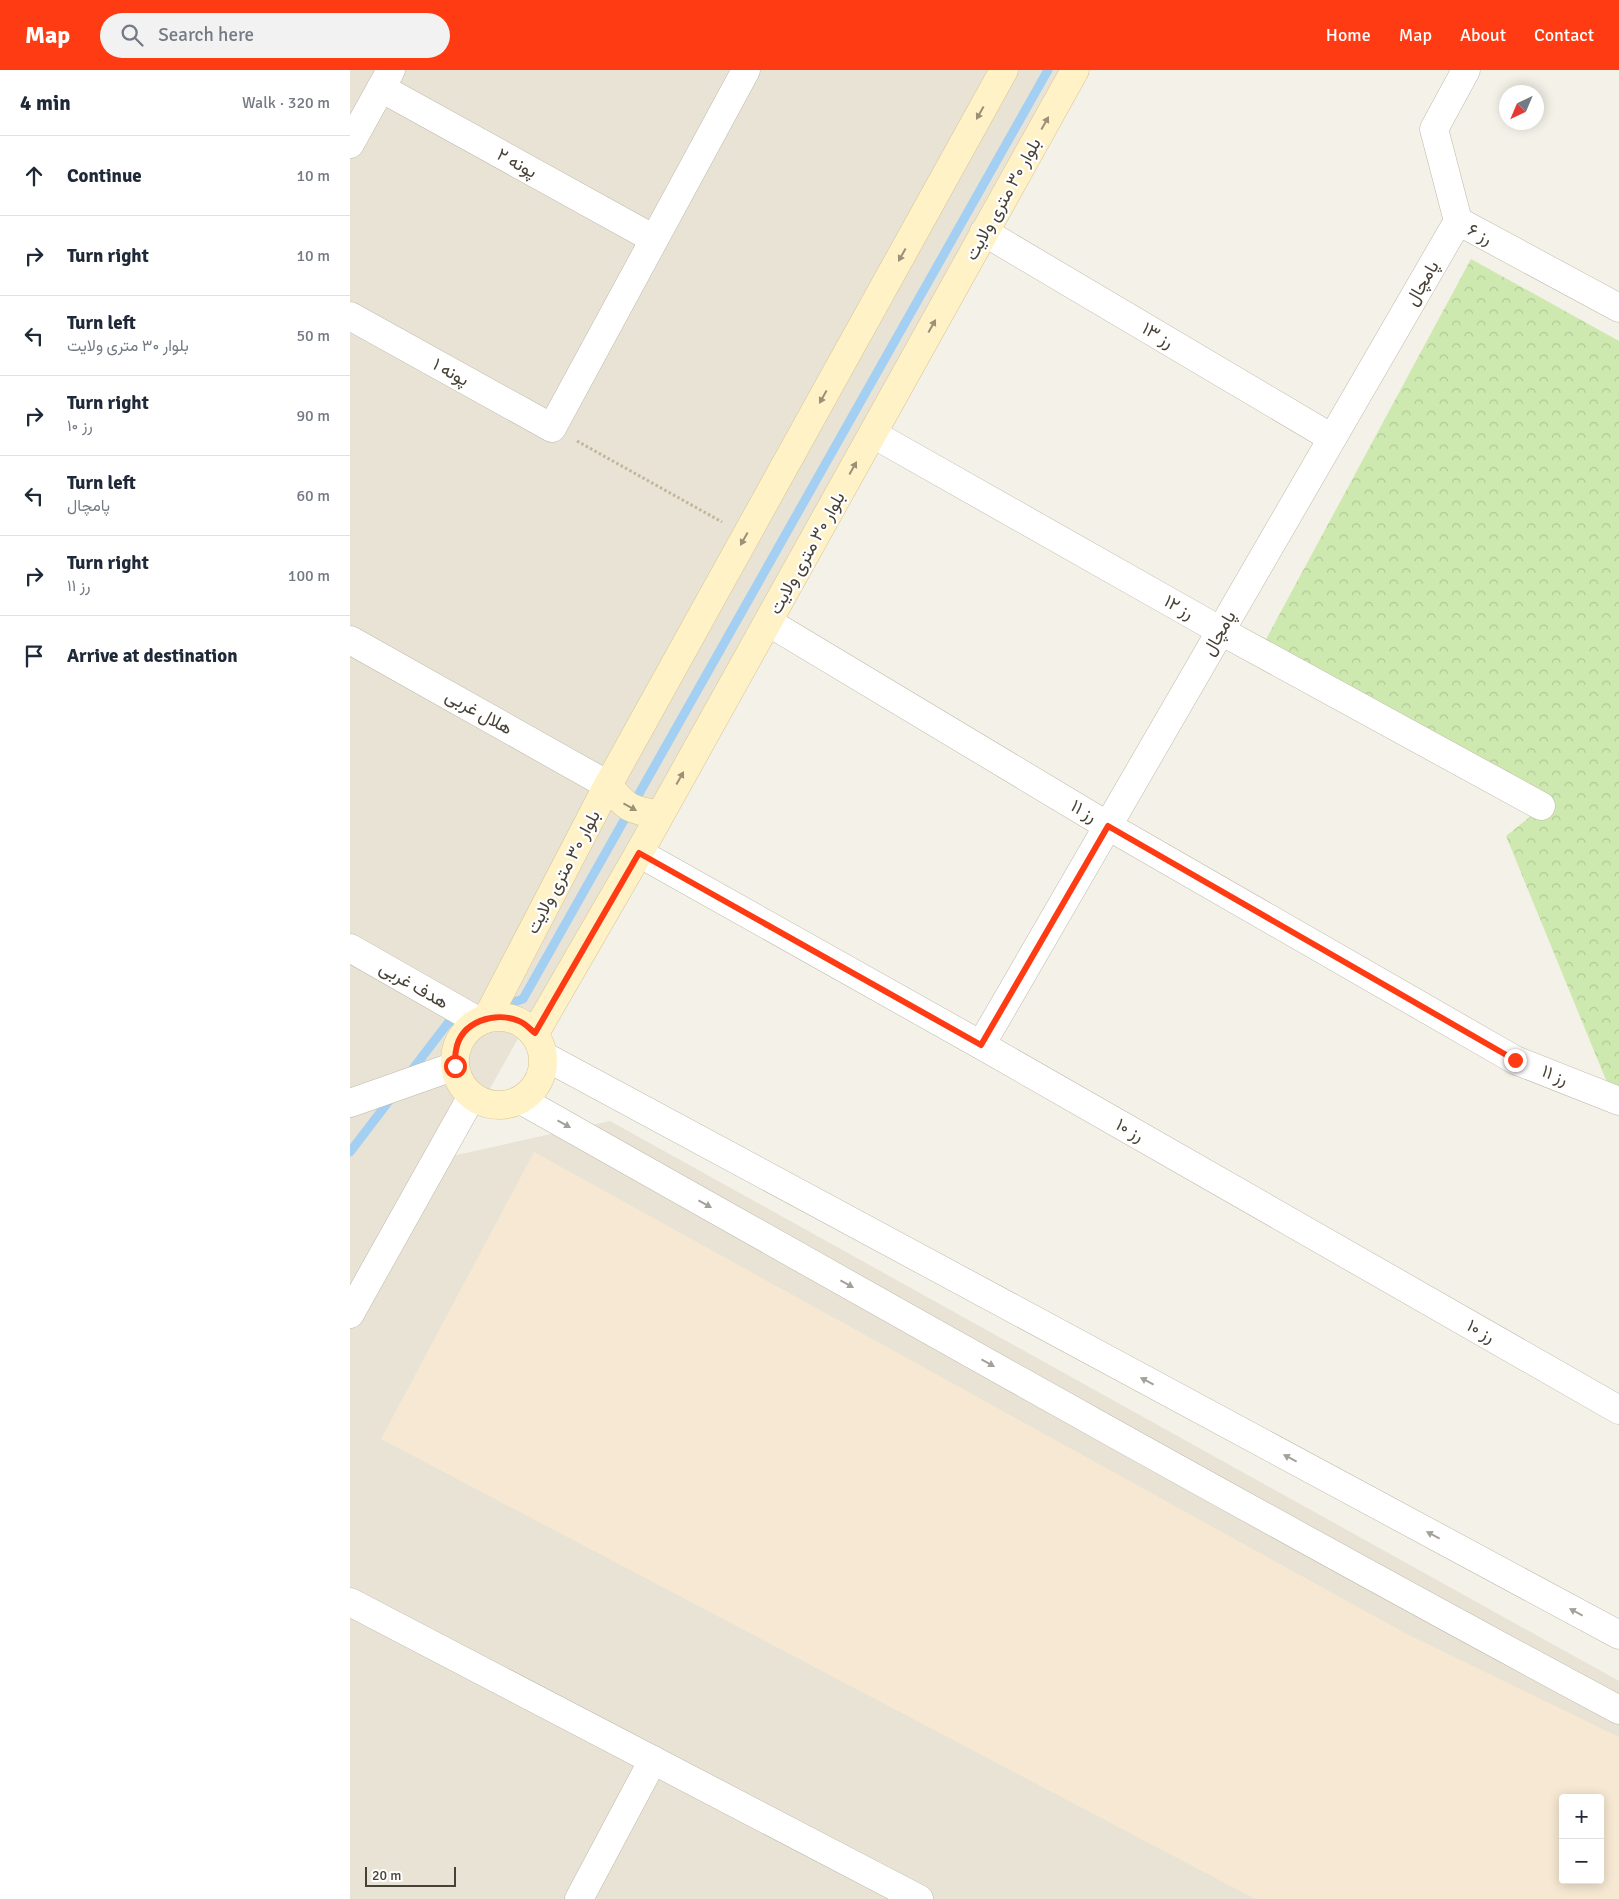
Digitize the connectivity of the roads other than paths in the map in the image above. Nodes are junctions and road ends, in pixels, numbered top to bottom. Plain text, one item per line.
1 (746, 70) edge
2 (1004, 70) edge
3 (1075, 70) edge
4 (1466, 70) edge
5 (386, 79) edge
6 (350, 144) edge
7 (1458, 222) junction
8 (984, 232) junction
9 (654, 239) junction
10 (1619, 308) edge
11 (350, 316) edge
12 (873, 434) junction
13 (1332, 438) junction
14 (768, 622) junction
15 (1221, 631) junction
16 (350, 640) edge
17 (608, 785) junction
18 (1541, 806) dead end
19 (660, 814) junction
20 (1108, 826) junction
21 (639, 853) junction
22 (350, 948) edge
23 (482, 1019) junction
24 (539, 1044) junction
25 (981, 1045) junction
26 (455, 1066) junction
27 (472, 1096) junction
28 (521, 1100) junction
29 (1619, 1101) edge
30 (350, 1103) edge
31 (350, 1314) edge
32 (1619, 1410) edge
33 (350, 1602) edge
34 (1619, 1635) edge
35 (1619, 1710) edge
36 (652, 1760) junction
37 (579, 1899) edge
38 (919, 1899) edge

1 - 9 street
2 -> 17 main road, بلوار ۳۰ متری ولایت
8 -> 3 main road, بلوار ۳۰ متری ولایت
4 - 7 street, رز ۶
5 - 6 street
5 - 9 street, پونه ۲
7 - 10 street, رز ۶
7 - 13 street, پامچال
12 -> 8 main road, بلوار ۳۰ متری ولایت
8 - 13 street, رز ۱۳
9 - 11 street, پونه ۱
14 -> 12 main road, بلوار ۳۰ متری ولایت
12 - 15 street, رز ۱۲
13 - 15 street, پامچال
19 -> 14 main road, بلوار ۳۰ متری ولایت
14 - 20 street, رز ۱۱
15 - 18 street, رز ۱۲
15 - 20 street, پامچال
16 - 17 street, هلال غربی
17 -> 19 main road
17 - 23 main road, بلوار ۳۰ متری ولایت
19 - 21 main road, بلوار ۳۰ متری ولایت
20 - 25 street, پامچال
20 - 29 street, رز ۱۱
21 - 24 main road, بلوار ۳۰ متری ولایت
21 - 25 street, رز ۱۰
22 - 23 street, هدف غربی
23 - 24 main road
23 - 26 main road
24 - 28 main road
34 -> 24 street
25 - 32 street, رز ۱۰
26 - 27 main road
26 - 30 street
27 - 28 main road
27 - 31 street
28 -> 35 street
33 - 36 street
36 - 37 street
36 - 38 street

